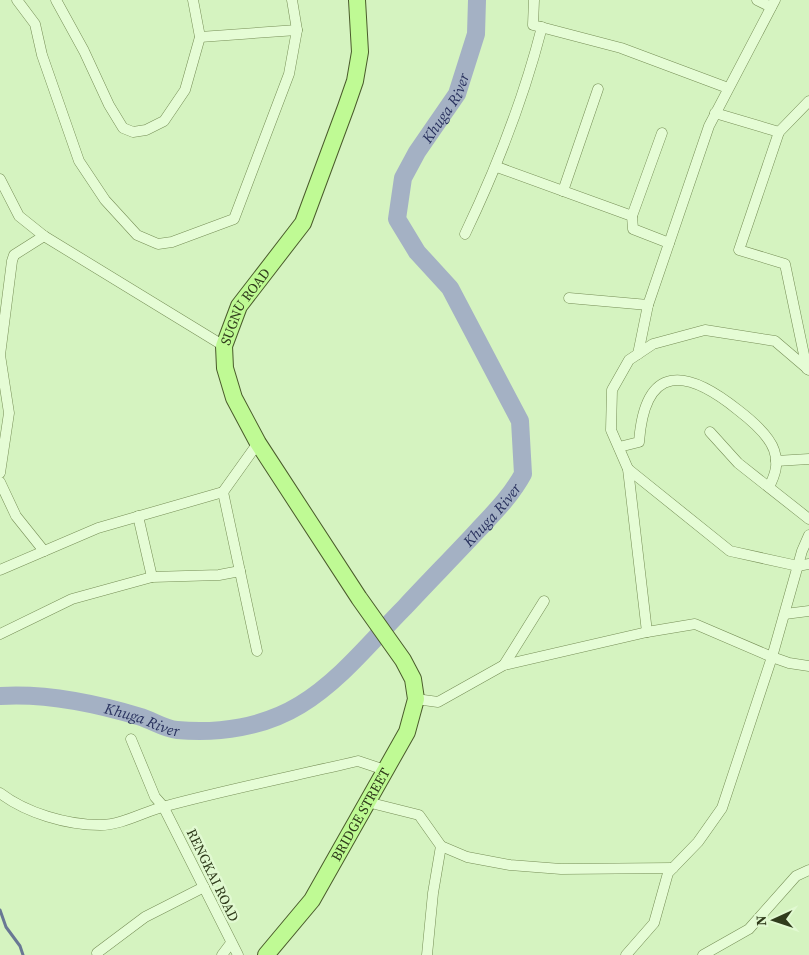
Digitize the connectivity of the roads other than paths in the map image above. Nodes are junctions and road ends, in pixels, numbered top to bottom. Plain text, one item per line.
1 (17, 0) edge
2 (56, 0) edge
3 (193, 0) edge
4 (292, 0) edge
5 (357, 0) edge
6 (534, 0) edge
7 (757, 0) edge
8 (773, 4) edge
9 (542, 27) junction
10 (297, 30) junction
11 (200, 38) junction
12 (728, 88) junction
13 (598, 89) dead end
14 (809, 101) edge
15 (715, 113) junction
16 (779, 132) junction
17 (662, 133) dead end
18 (497, 168) junction
19 (0, 179) edge
20 (563, 191) junction
21 (632, 216) junction
22 (465, 234) dead end
23 (44, 236) junction
24 (669, 243) junction
25 (569, 298) dead end
26 (648, 304) junction
27 (224, 346) junction
28 (638, 354) junction
29 (808, 369) edge
30 (710, 432) dead end
31 (258, 443) junction
32 (618, 446) junction
33 (809, 459) edge
34 (776, 461) junction
35 (628, 469) junction
36 (0, 473) edge
37 (0, 482) edge
38 (769, 487) junction
39 (223, 492) junction
40 (138, 516) junction
41 (809, 520) edge
42 (809, 535) edge
43 (44, 551) junction
44 (809, 564) edge
45 (798, 566) junction
46 (0, 570) edge
47 (240, 571) junction
48 (152, 577) junction
49 (544, 601) dead end
50 (809, 611) edge
51 (785, 614) junction
52 (647, 632) junction
53 (0, 634) edge
54 (258, 651) dead end
55 (772, 657) junction
56 (403, 660) joint
57 (504, 665) junction
58 (809, 666) edge
59 (416, 698) junction
60 (131, 739) dead end
61 (385, 770) junction
62 (0, 793) edge
63 (11, 802) junction
64 (367, 802) junction
65 (0, 804) edge
66 (164, 806) junction
67 (441, 846) junction
68 (673, 868) junction
69 (809, 870) edge
70 (204, 887) junction
71 (231, 943) junction
72 (97, 952) dead end
73 (222, 955) edge
74 (238, 955) edge
75 (266, 955) edge
76 (427, 955) edge
77 (626, 955) edge
78 (703, 955) edge

1 - 10 street
2 - 11 street
3 - 11 street
4 - 10 street
5 - 27 main road, SUGNU ROAD
6 - 9 street
7 - 8 street
8 - 12 street
9 - 12 street
9 - 18 street
10 - 11 street
12 - 15 street
13 - 20 street
14 - 16 street
15 - 16 street
15 - 24 street
16 - 29 street
17 - 21 street
18 - 20 street
18 - 22 street
19 - 23 street
20 - 21 street
21 - 24 street
23 - 27 street
23 - 36 street
24 - 26 street
25 - 26 street
26 - 28 street
27 - 31 main road, SUGNU ROAD
28 - 29 street
28 - 32 street
30 - 38 street
31 - 39 street
31 - 56 main road, SUGNU ROAD
32 - 34 street
32 - 35 street
33 - 34 street
34 - 38 street
35 - 45 street
35 - 52 street
37 - 43 street
38 - 41 street
39 - 40 street
39 - 47 street
40 - 43 street
40 - 48 street
42 - 45 street
43 - 46 street
44 - 45 street
45 - 51 street
47 - 48 street
47 - 54 street
48 - 53 street
49 - 57 street
50 - 51 street
51 - 55 street
52 - 55 street
52 - 57 street
55 - 58 street
55 - 68 street
56 - 59 main road, BRIDGE STREET
57 - 59 street
59 - 61 main road, BRIDGE STREET
60 - 66 street, RENGKAI ROAD
61 - 64 main road, BRIDGE STREET
61 - 66 street
62 - 63 street
63 - 65 street
63 - 66 street
64 - 67 street
64 - 75 main road, BRIDGE STREET
66 - 70 street, RENGKAI ROAD
67 - 68 street
67 - 76 street
68 - 77 street
69 - 78 street
70 - 71 street, RENGKAI ROAD
70 - 72 street
71 - 73 street
71 - 74 street, RENGKAI ROAD

